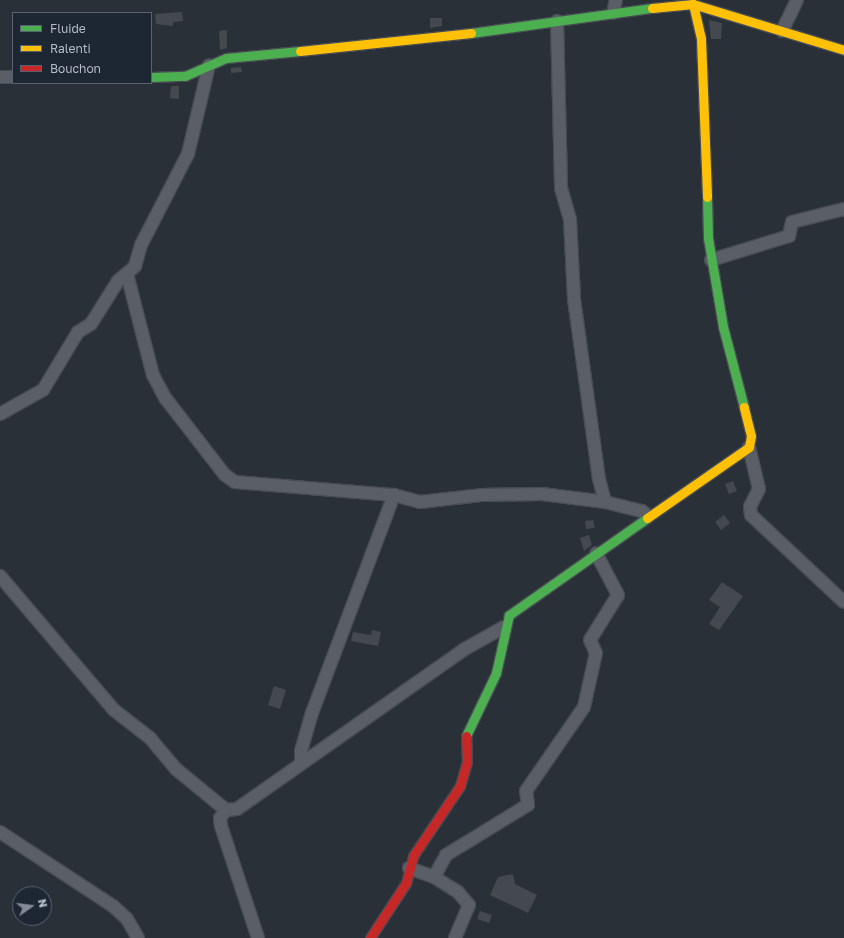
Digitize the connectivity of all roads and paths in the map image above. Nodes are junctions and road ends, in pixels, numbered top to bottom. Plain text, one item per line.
1 (616, 0) edge
2 (796, 0) edge
3 (693, 4) junction
4 (612, 13) junction
5 (557, 21) junction
6 (782, 31) junction
7 (844, 50) edge
8 (209, 65) junction
9 (0, 77) edge
10 (12, 77) edge
11 (152, 77) edge
12 (844, 209) edge
13 (711, 260) junction
14 (127, 274) junction
15 (0, 414) edge
16 (749, 447) junction
17 (394, 495) junction
18 (605, 502) junction
19 (648, 516) junction
20 (596, 553) junction
21 (0, 576) edge
22 (844, 602) edge
23 (504, 627) junction
24 (301, 761) junction
25 (226, 810) junction
26 (0, 832) edge
27 (409, 868) junction
28 (434, 877) junction
29 (138, 938) edge
30 (258, 938) edge
31 (370, 938) edge
32 (455, 938) edge

1 - 4 street
2 - 6 street
3 - 4 street
3 - 6 street
3 - 13 street
4 - 5 street
5 - 8 street
5 - 18 street
6 - 7 street
8 - 11 street
8 - 14 street
9 - 10 street
12 - 13 street
13 - 16 street
14 - 15 street
14 - 17 street
16 - 19 street
16 - 22 street
17 - 18 street
17 - 24 street
18 - 19 street
19 - 20 street
20 - 23 street
20 - 28 street
21 - 25 street
23 - 24 street
23 - 27 street
24 - 25 street
25 - 30 street
26 - 29 street
27 - 28 street
27 - 31 street
28 - 32 street

